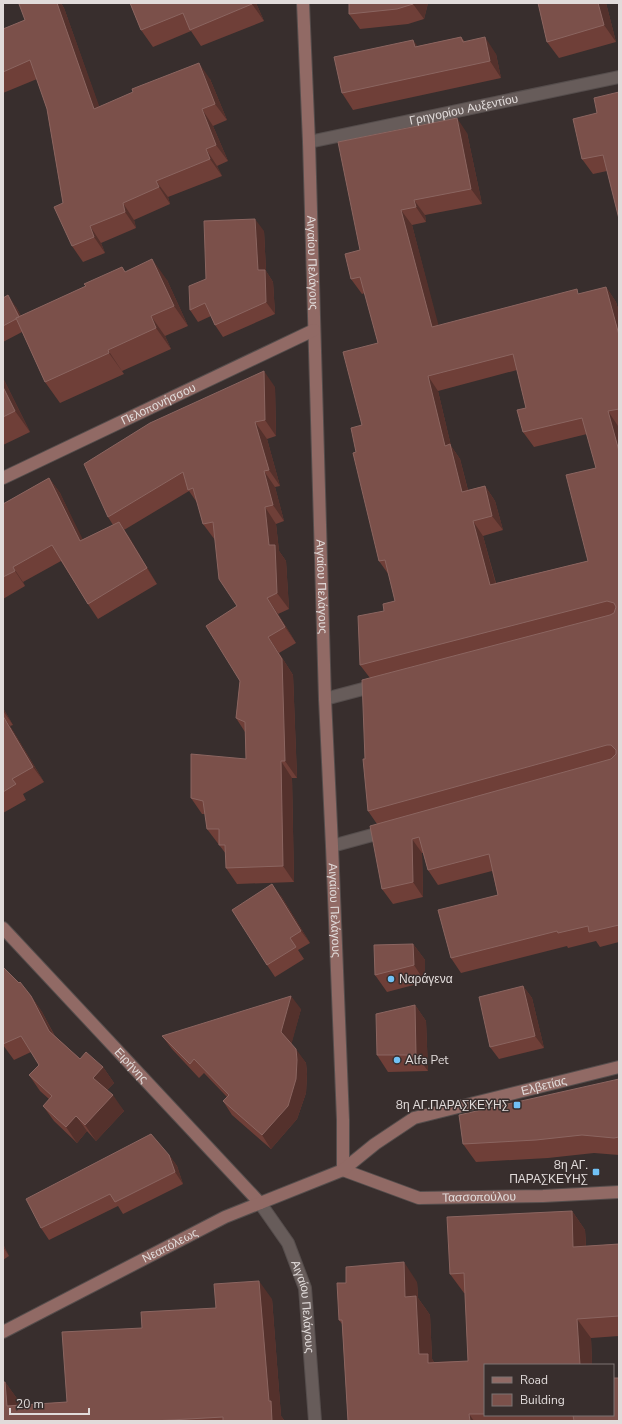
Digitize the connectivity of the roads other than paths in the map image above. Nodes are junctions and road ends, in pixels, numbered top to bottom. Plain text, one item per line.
1 (303, 3) edge
2 (619, 77) edge
3 (309, 142) junction
4 (314, 330) junction
5 (3, 478) edge
6 (387, 683) edge
7 (325, 699) junction
8 (400, 827) edge
9 (332, 846) junction
10 (3, 928) edge
11 (619, 1067) edge
12 (343, 1170) junction
13 (619, 1192) edge
14 (260, 1203) junction
15 (3, 1332) edge
16 (315, 1421) edge

1 - 3 street, Αιγαίου Πελάγους
2 - 3 street, Γρηγορίου Αυξεντίου
3 - 4 street, Αιγαίου Πελάγους
4 - 5 street, Πελοπονήσσου
4 - 7 street, Αιγαίου Πελάγους
6 - 7 street
7 - 9 street, Αιγαίου Πελάγους
8 - 9 street
9 - 12 street, Αιγαίου Πελάγους
10 - 14 street, Ειρήνης
11 - 12 street, Ελβετίας
12 - 13 street, Τασσοπούλου
12 - 14 street, Νεαπόλεως
14 - 15 street, Νεαπόλεως
14 - 16 street, Αιγαίου Πελάγους

